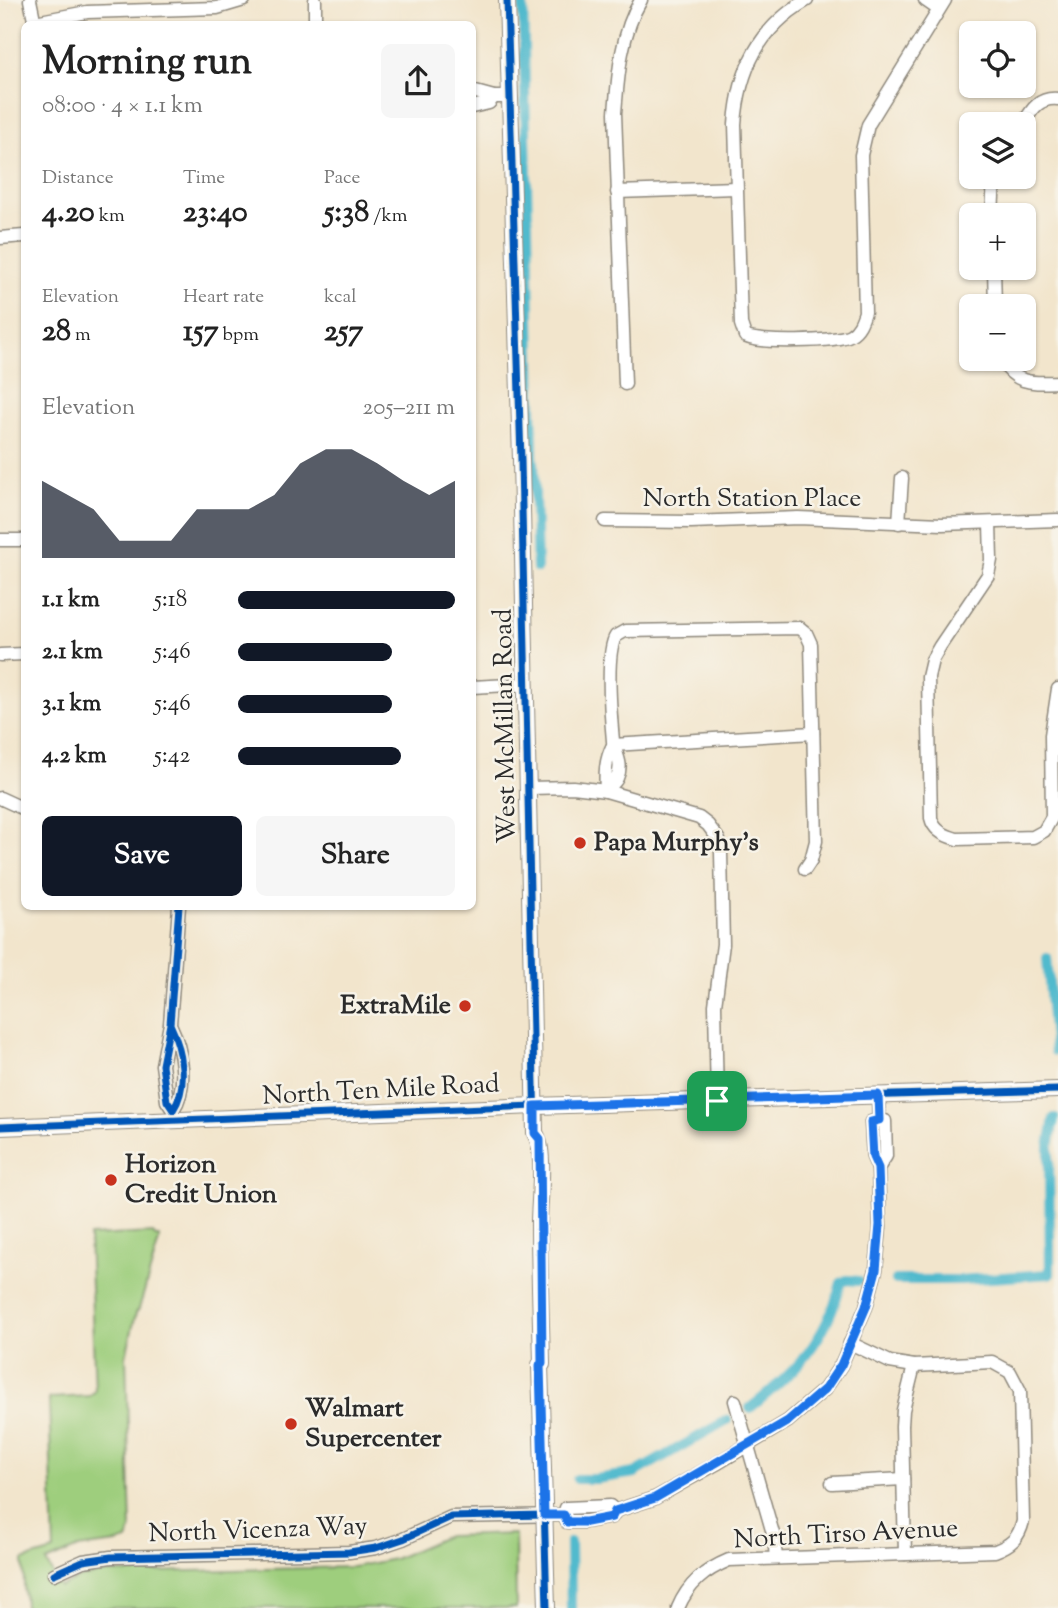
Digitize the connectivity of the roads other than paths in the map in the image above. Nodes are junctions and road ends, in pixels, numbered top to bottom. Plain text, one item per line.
1 (30, 0) edge
2 (244, 0) edge
3 (315, 0) edge
4 (507, 0) edge
5 (641, 0) edge
6 (807, 0) edge
7 (925, 0) edge
8 (941, 4) edge
9 (156, 5) edge
10 (35, 21) edge
11 (44, 21) edge
12 (315, 21) edge
13 (476, 92) edge
14 (502, 97) junction
15 (1053, 99) edge
16 (476, 106) edge
17 (1031, 112) edge
18 (736, 188) junction
19 (617, 192) junction
20 (21, 236) edge
21 (0, 238) edge
22 (1010, 371) edge
23 (1058, 382) edge
24 (625, 384) dead end
25 (902, 478) dead end
26 (1058, 520) edge
27 (605, 522) dead end
28 (899, 523) junction
29 (990, 523) junction
30 (0, 540) edge
31 (21, 540) edge
32 (21, 654) edge
33 (0, 655) edge
34 (526, 684) junction
35 (476, 687) edge
36 (1058, 689) edge
37 (1057, 709) edge
38 (813, 733) junction
39 (613, 745) junction
40 (529, 788) junction
41 (606, 791) junction
42 (0, 798) edge
43 (21, 808) edge
44 (805, 869) dead end
45 (179, 910) edge
46 (170, 1024) junction
47 (1058, 1090) edge
48 (878, 1095) junction
49 (717, 1101) junction
50 (535, 1106) junction
51 (173, 1116) junction
52 (0, 1127) edge
53 (850, 1343) junction
54 (914, 1366) junction
55 (735, 1402) dead end
56 (747, 1445) junction
57 (903, 1479) junction
58 (832, 1483) dead end
59 (544, 1515) junction
60 (905, 1554) junction
61 (776, 1558) junction
62 (54, 1574) dead end
63 (547, 1608) edge
64 (678, 1608) edge

1 - 10 street
2 - 9 street
3 - 12 street
4 - 14 main road, West McMillan Road
5 - 19 street
6 - 18 street
7 - 8 street
8 - 18 street
9 - 11 street
13 - 14 street
14 - 16 street
14 - 34 main road, West McMillan Road
15 - 17 street
18 - 19 street
19 - 24 street
20 - 21 street
22 - 23 street
25 - 28 street, North Station Place
26 - 29 street, North Station Place
27 - 28 street, North Station Place
28 - 29 street, North Station Place
29 - 37 street
30 - 31 street
32 - 33 street
34 - 35 street
34 - 40 main road, West McMillan Road
36 - 37 street
38 - 39 street
38 - 39 street
38 - 44 street
39 - 41 street
40 - 41 street
40 - 50 main road, West McMillan Road
41 - 49 street
42 - 43 street
45 - 46 street
46 - 51 street
46 - 51 street
47 - 48 main road, North Ten Mile Road
48 - 49 main road, North Ten Mile Road
48 - 53 street, North Vicenza Way
49 - 50 main road, North Ten Mile Road
50 - 51 main road, North Ten Mile Road
50 - 59 main road, West McMillan Road
51 - 52 main road, North Ten Mile Road
53 - 54 street
53 - 56 street, North Vicenza Way
54 - 57 street
54 - 60 street, North Tirso Avenue
55 - 56 street
56 - 59 street, North Vicenza Way
56 - 61 street
57 - 58 street
57 - 60 street
59 - 62 street, North Vicenza Way
59 - 63 main road, West McMillan Road
60 - 61 street, North Tirso Avenue
61 - 64 street, North Tirso Avenue

